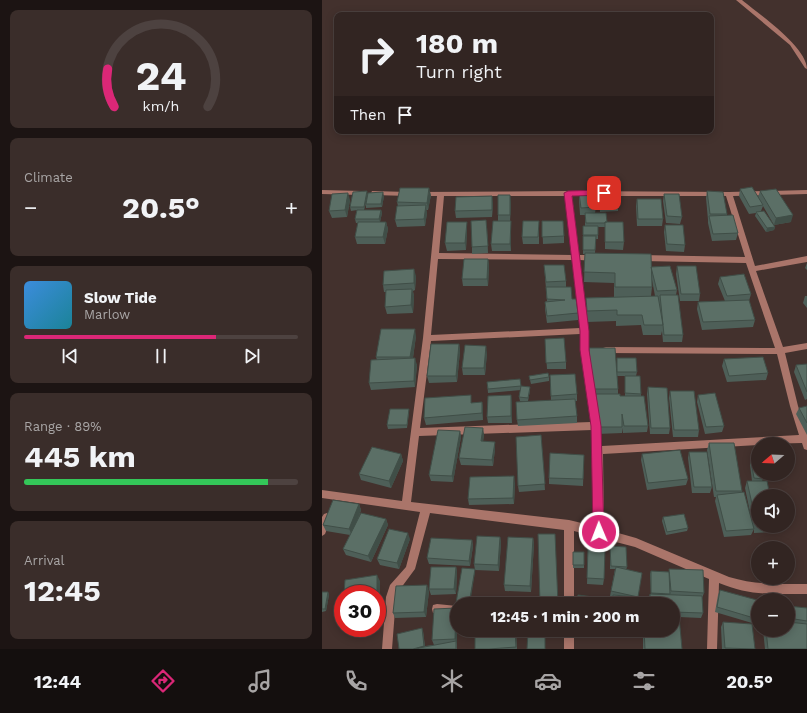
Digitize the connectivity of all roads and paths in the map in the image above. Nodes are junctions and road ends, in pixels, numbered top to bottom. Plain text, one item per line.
1 (739, 0) edge
2 (807, 67) edge
3 (322, 192) edge
4 (568, 193) junction
5 (441, 194) junction
6 (729, 194) junction
7 (806, 194) edge
8 (435, 256) junction
9 (576, 258) junction
10 (600, 258) edge
11 (632, 258) edge
12 (807, 259) edge
13 (750, 260) junction
14 (752, 269) junction
15 (584, 331) junction
16 (427, 338) junction
17 (807, 346) edge
18 (593, 350) junction
19 (780, 351) junction
20 (596, 426) junction
21 (415, 432) junction
22 (806, 442) edge
23 (598, 450) junction
24 (322, 494) edge
25 (333, 503) junction
26 (406, 506) junction
27 (426, 509) junction
28 (569, 525) junction
29 (322, 531) edge
30 (599, 532) junction
31 (714, 575) junction
32 (807, 589) edge
33 (569, 597) edge
34 (437, 609) edge
35 (450, 610) edge
36 (569, 637) edge
37 (387, 649) edge
38 (569, 649) edge
39 (712, 649) edge

1 - 2 street
3 - 5 street
4 - 5 street
4 - 6 street
4 - 9 street
5 - 8 street
6 - 7 street
6 - 13 street
8 - 9 street
8 - 16 street
9 - 10 street
9 - 15 street
11 - 13 street
12 - 14 street
13 - 14 street
14 - 19 street
15 - 16 street
15 - 18 street
16 - 21 street
17 - 19 street
18 - 19 street
18 - 20 street
19 - 22 street
20 - 21 street
20 - 23 street
21 - 26 street
22 - 23 street
23 - 30 street
24 - 25 street
25 - 26 street
25 - 29 street
26 - 27 street
27 - 28 street
27 - 37 street
28 - 30 street
28 - 33 street
30 - 31 street
31 - 32 street
31 - 39 street
34 - 35 street
36 - 38 street

